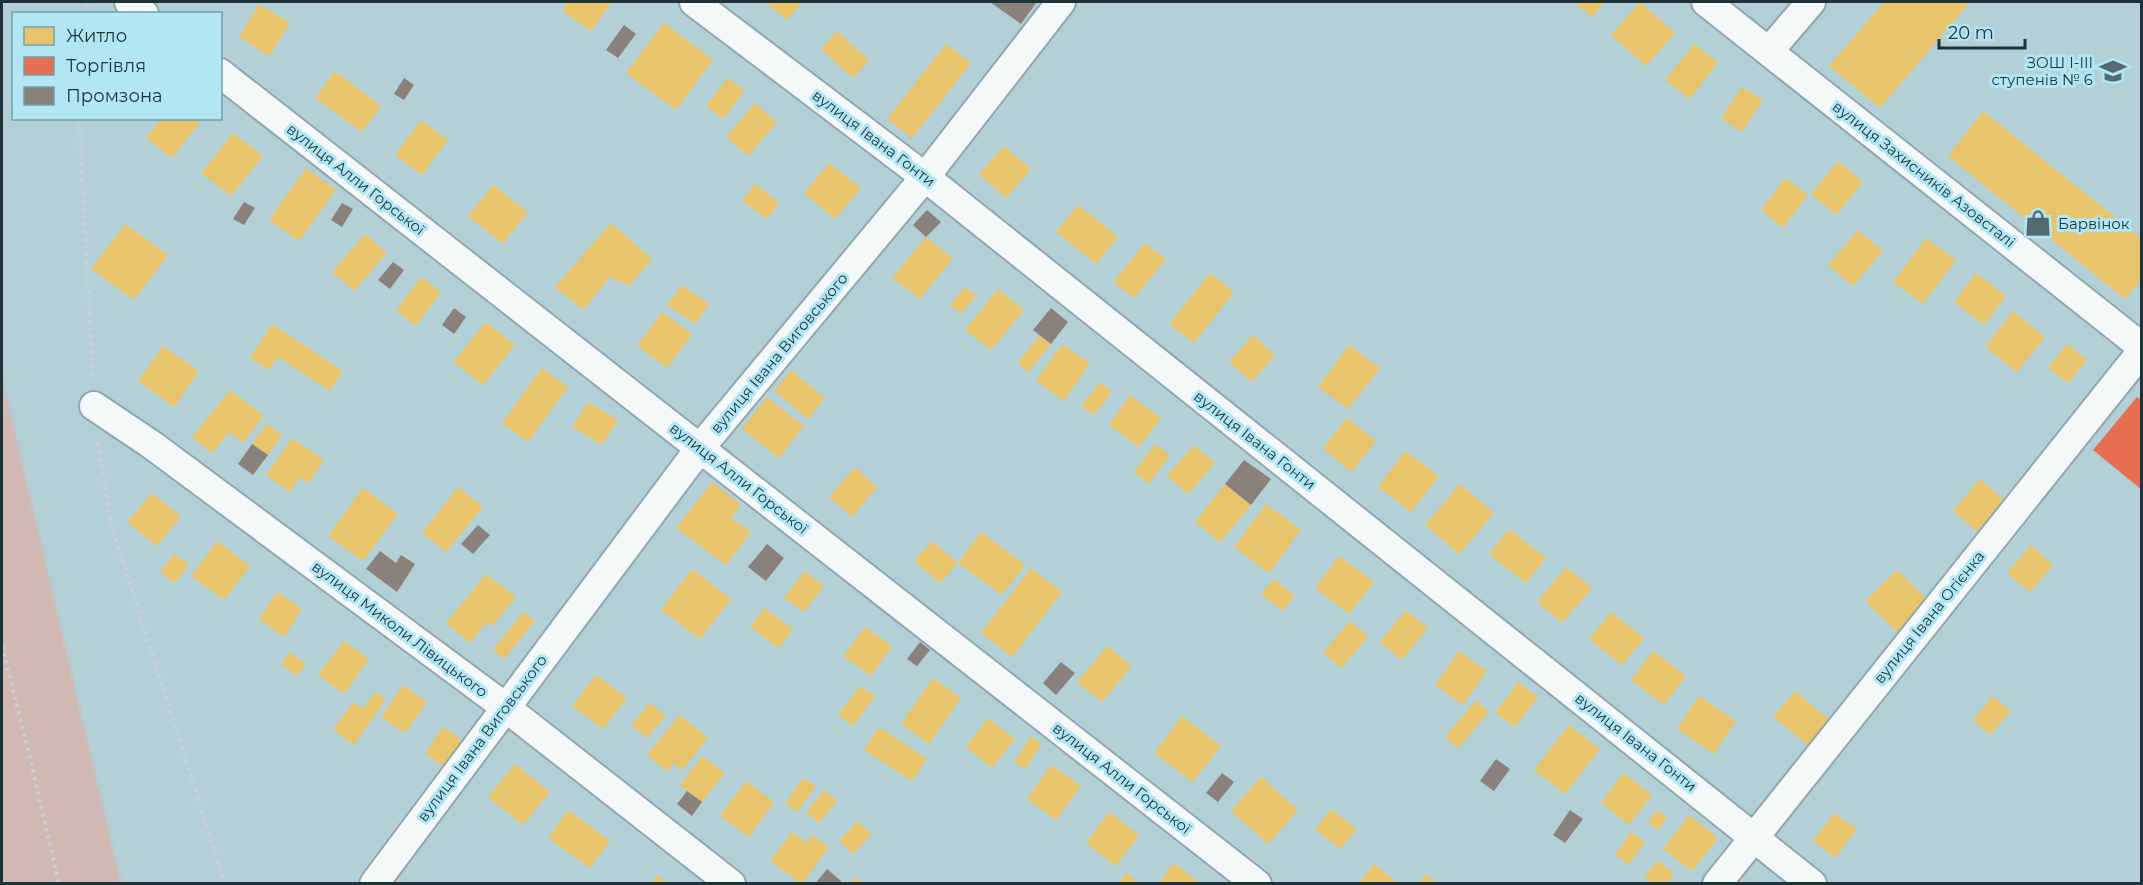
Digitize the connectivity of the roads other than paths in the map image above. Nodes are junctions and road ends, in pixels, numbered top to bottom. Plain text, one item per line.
1 (129, 2) edge
2 (694, 2) edge
3 (1061, 2) edge
4 (1706, 2) edge
5 (1811, 2) edge
6 (142, 12) edge
7 (1769, 51) junction
8 (222, 75) edge
9 (925, 177) junction
10 (2142, 349) edge
11 (94, 406) road end
12 (700, 448) junction
13 (505, 707) junction
14 (1754, 836) junction
15 (374, 884) edge
16 (731, 884) edge
17 (1257, 884) edge
18 (1717, 884) edge
19 (1812, 884) edge

1 - 6 street
2 - 9 street, вулиця Івана Гонти
3 - 9 street, вулиця Івана Виговського
4 - 7 street, вулиця Захисників Азовсталі
5 - 7 street
7 - 10 street, вулиця Захисників Азовсталі
8 - 12 street, вулиця Алли Горської
9 - 12 street, вулиця Івана Виговського
9 - 14 street, вулиця Івана Гонти
10 - 14 street, вулиця Івана Огієнка
11 - 13 street, вулиця Миколи Лівицького
12 - 13 street, вулиця Івана Виговського
12 - 17 street, вулиця Алли Горської
13 - 15 street, вулиця Івана Виговського
13 - 16 street, вулиця Миколи Лівицького
14 - 18 street, вулиця Івана Огієнка
14 - 19 street, вулиця Івана Гонти

